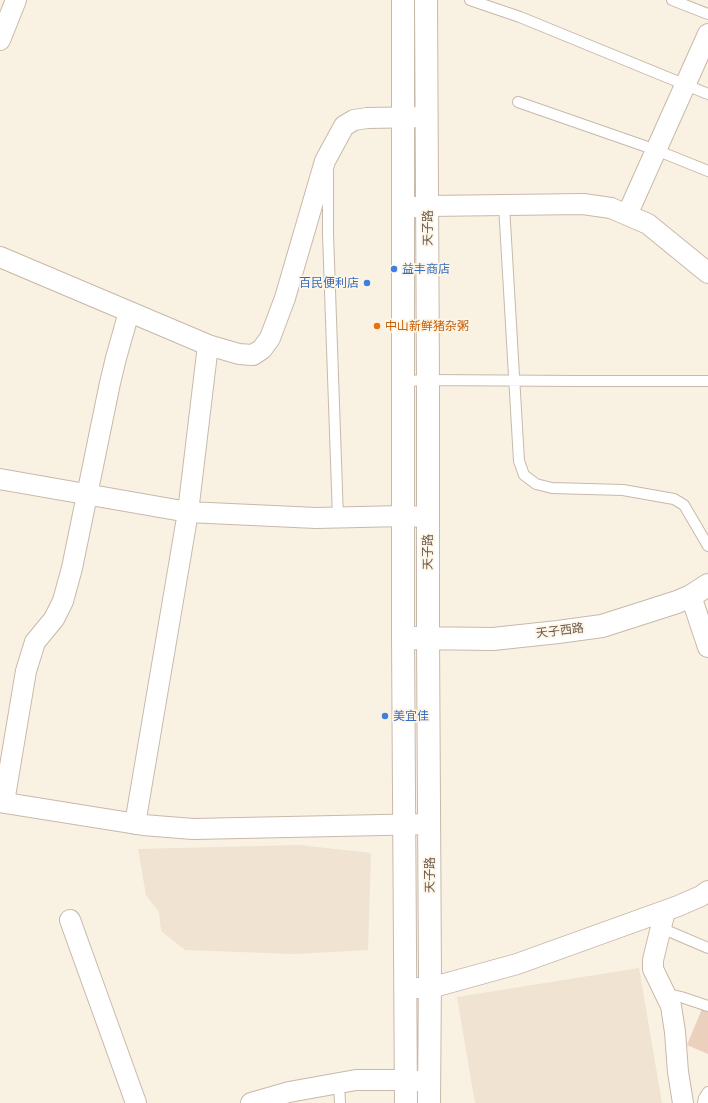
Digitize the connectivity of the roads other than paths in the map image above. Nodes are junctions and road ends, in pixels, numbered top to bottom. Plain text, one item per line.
1 (16, 0) edge
2 (404, 0) edge
3 (426, 0) edge
4 (470, 0) edge
5 (672, 0) edge
6 (708, 14) edge
7 (708, 34) edge
8 (0, 40) edge
9 (685, 85) junction
10 (708, 94) edge
11 (518, 102) dead end
12 (404, 117) junction
13 (427, 117) junction
14 (656, 150) junction
15 (325, 161) junction
16 (708, 171) edge
17 (504, 205) junction
18 (428, 206) junction
19 (404, 208) junction
20 (627, 215) junction
21 (0, 257) edge
22 (708, 273) edge
23 (129, 312) junction
24 (208, 345) junction
25 (428, 380) junction
26 (404, 381) junction
27 (514, 381) junction
28 (708, 381) edge
29 (0, 479) edge
30 (87, 494) junction
31 (188, 512) junction
32 (404, 516) junction
33 (428, 517) junction
34 (338, 518) junction
35 (708, 546) edge
36 (699, 591) edge
37 (403, 638) junction
38 (428, 638) junction
39 (708, 647) edge
40 (2, 802) edge
41 (135, 824) junction
42 (430, 824) junction
43 (405, 825) junction
44 (708, 891) edge
45 (663, 919) junction
46 (70, 920) dead end
47 (708, 948) edge
48 (406, 988) junction
49 (430, 988) junction
50 (664, 993) junction
51 (708, 1006) edge
52 (406, 1080) junction
53 (339, 1083) junction
54 (708, 1092) edge
55 (429, 1093) edge
56 (136, 1103) edge
57 (251, 1103) edge
58 (340, 1103) edge
59 (406, 1103) edge
60 (683, 1103) edge
61 (703, 1103) edge

1 - 8 street
2 - 12 street, 天子路
3 - 13 street, 天子路
4 - 9 lane
5 - 6 lane
7 - 9 street
9 - 10 lane
9 - 14 street
11 - 14 lane
12 - 13 street
12 - 15 street
12 - 19 street, 天子路
13 - 18 street, 天子路
14 - 16 lane
14 - 20 street
15 - 24 street
15 - 34 lane
17 - 18 street
17 - 20 street
17 - 27 lane
18 - 19 street
18 - 25 street, 天子路
19 - 26 street, 天子路
20 - 22 street
21 - 23 street
23 - 24 street
23 - 30 street
24 - 31 street
25 - 26 lane
25 - 27 lane
25 - 33 street, 天子路
26 - 32 street, 天子路
27 - 28 lane
27 - 35 lane
29 - 30 street
30 - 31 street
30 - 40 street
31 - 34 street
31 - 41 street
32 - 33 street
32 - 34 street
32 - 37 street, 天子路
33 - 38 street, 天子路
36 - 38 street, 天子西路
36 - 39 street
37 - 38 street, 天子西路
37 - 43 street, 天子路
38 - 42 street, 天子路
40 - 41 street
41 - 43 street
42 - 43 street
42 - 49 street, 天子路
43 - 48 street, 天子路
44 - 45 street
45 - 47 lane
45 - 49 street
45 - 50 street
46 - 56 street
48 - 49 street
48 - 52 street, 天子路
49 - 55 street, 天子路
50 - 51 lane
50 - 60 street
52 - 53 street
52 - 55 street
52 - 59 street, 天子路
53 - 57 street
53 - 58 lane
54 - 61 lane

